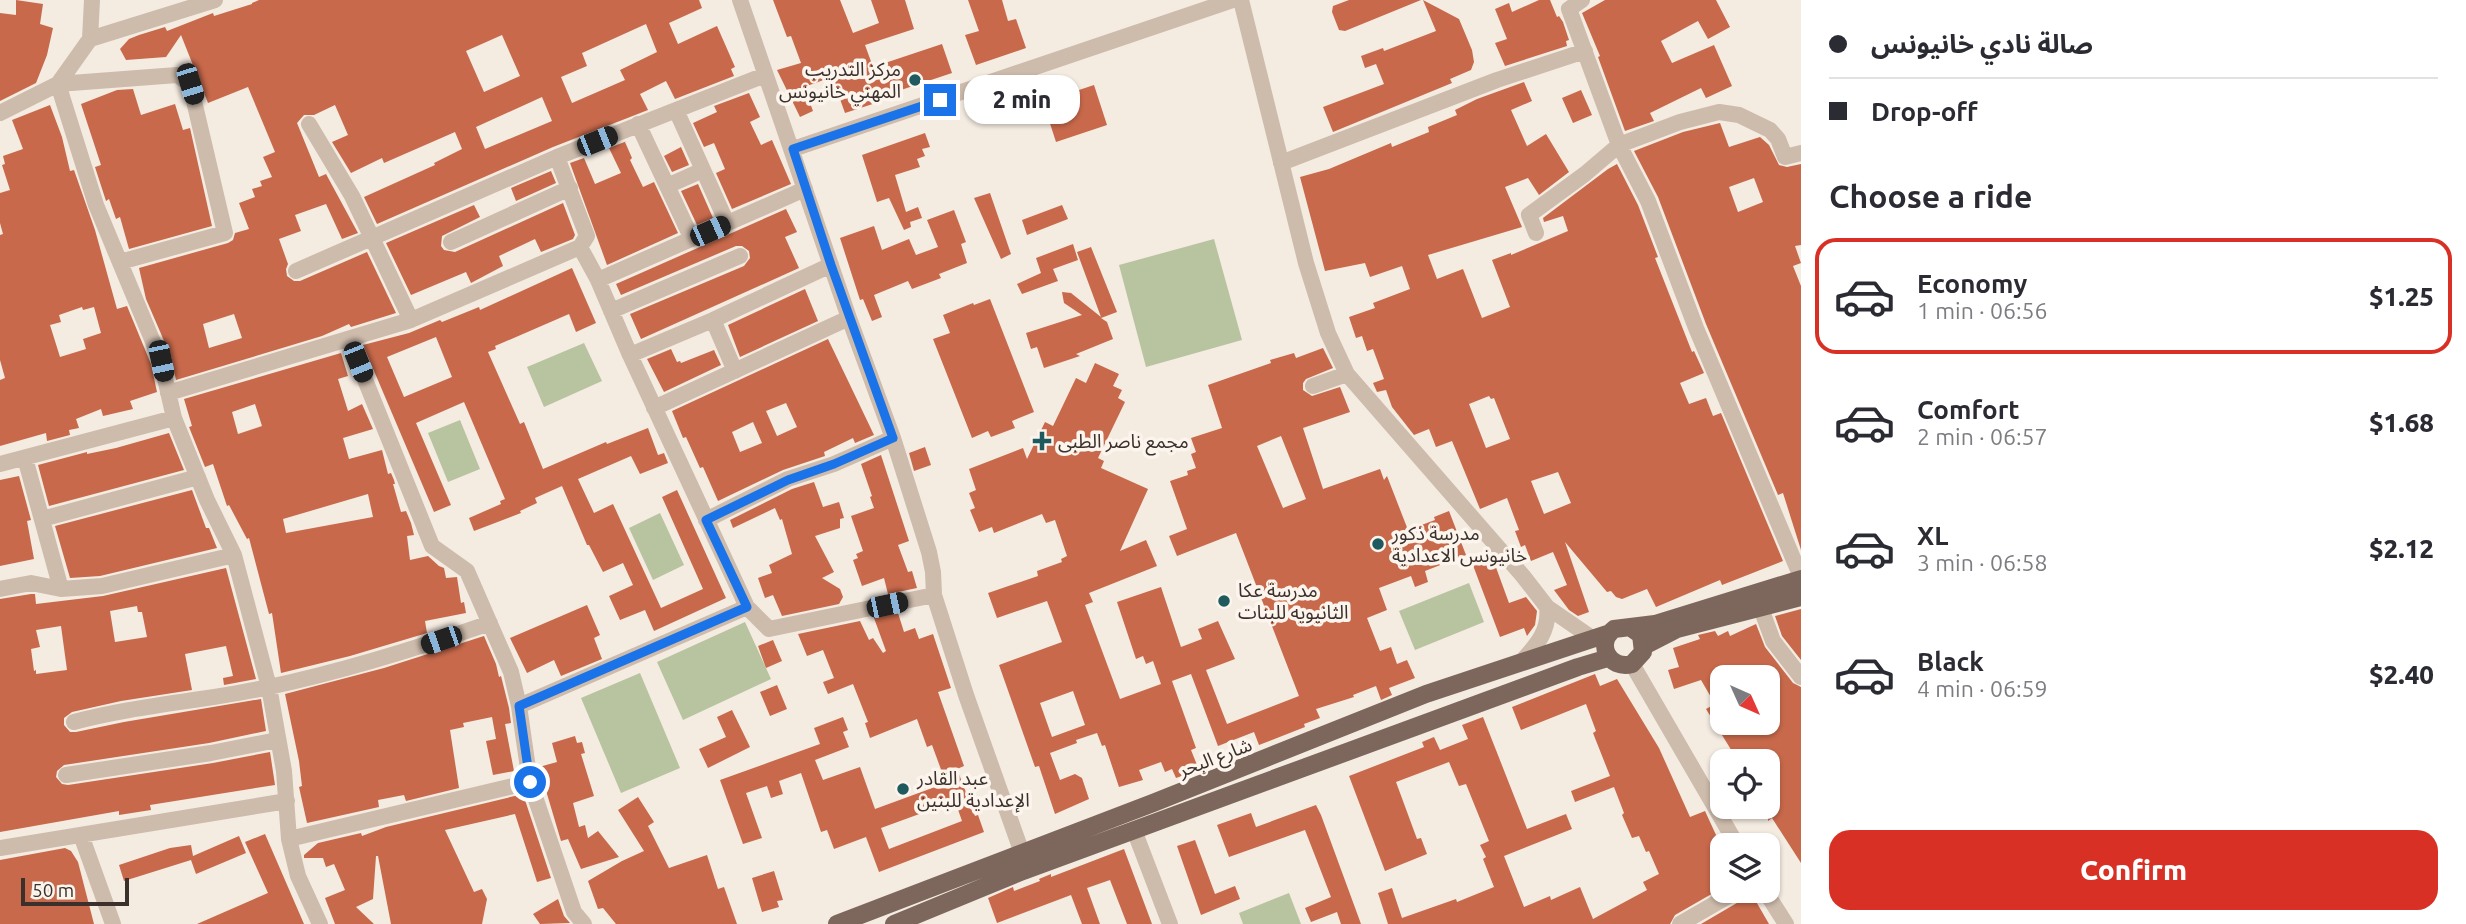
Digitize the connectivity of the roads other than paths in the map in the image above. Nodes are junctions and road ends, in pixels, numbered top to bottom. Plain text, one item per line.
1 (92, 0) edge
2 (215, 0) edge
3 (740, 0) edge
4 (1233, 0) edge
5 (1241, 0) edge
6 (1582, 0) edge
7 (90, 39) junction
8 (1584, 51) junction
9 (765, 75) junction
10 (58, 84) junction
11 (676, 110) junction
12 (0, 113) edge
13 (309, 124) dead end
14 (638, 124) junction
15 (1619, 145) junction
16 (793, 149) junction
17 (1801, 153) edge
18 (557, 157) junction
19 (1281, 163) junction
20 (703, 170) junction
21 (667, 186) junction
22 (570, 188) junction
23 (805, 189) junction
24 (727, 223) junction
25 (1536, 233) dead end
26 (373, 237) junction
27 (692, 239) junction
28 (451, 242) dead end
29 (580, 247) junction
30 (740, 256) dead end
31 (120, 262) junction
32 (831, 265) junction
33 (296, 271) dead end
34 (598, 280) junction
35 (611, 311) junction
36 (849, 318) junction
37 (411, 320) junction
38 (713, 320) junction
39 (349, 340) junction
40 (631, 355) junction
41 (734, 371) junction
42 (1347, 374) junction
43 (1313, 386) dead end
44 (168, 393) junction
45 (654, 408) junction
46 (174, 418) junction
47 (893, 438) junction
48 (25, 458) junction
49 (0, 464) edge
50 (198, 477) junction
51 (42, 519) junction
52 (706, 520) junction
53 (234, 555) junction
54 (1801, 578) edge
55 (0, 589) edge
56 (61, 589) junction
57 (934, 595) junction
58 (1801, 597) edge
59 (1758, 600) junction
60 (747, 607) junction
61 (1547, 607) junction
62 (490, 623) junction
63 (1632, 628) junction
64 (1610, 633) junction
65 (1592, 638) junction
66 (1644, 646) junction
67 (1608, 658) junction
68 (1521, 662) junction
69 (1632, 664) junction
70 (1801, 677) edge
71 (269, 687) junction
72 (519, 706) junction
73 (74, 722) dead end
74 (277, 740) junction
75 (66, 775) dead end
76 (530, 782) junction
77 (287, 801) junction
78 (1134, 830) junction
79 (1730, 833) edge
80 (81, 835) junction
81 (289, 839) junction
82 (0, 848) edge
83 (1022, 853) junction
84 (1716, 903) edge
85 (1773, 903) edge
86 (113, 924) edge
87 (320, 924) edge
88 (584, 924) edge
89 (837, 924) edge
90 (894, 924) edge
91 (1170, 924) edge
92 (1680, 924) edge
93 (1786, 924) edge

1 - 7 street
2 - 7 street
3 - 9 street
4 - 16 street
5 - 19 street
6 - 8 street
7 - 10 street
8 - 15 street
8 - 19 street
9 - 11 street
9 - 16 street
10 - 12 street
10 - 31 street
10 - 31 street
11 - 14 street
11 - 20 street
13 - 26 street
14 - 18 street
14 - 21 street
15 - 17 street
15 - 25 street
15 - 54 street
16 - 23 street
18 - 22 street
18 - 26 street
19 - 42 street
20 - 21 street
20 - 24 street
21 - 27 street
22 - 28 street
22 - 29 street
23 - 24 street
23 - 32 street
24 - 27 street
26 - 33 street
26 - 37 street
27 - 34 street
29 - 34 street
29 - 37 street
30 - 35 street
31 - 44 street
32 - 36 street
32 - 38 street
34 - 35 street
35 - 40 street
36 - 41 street
36 - 47 street
37 - 39 street
38 - 40 street
38 - 41 street
39 - 44 street
39 - 62 street
40 - 45 street
41 - 45 street
42 - 43 street
42 - 61 street
44 - 46 street
45 - 52 street
46 - 48 street
46 - 50 street
47 - 52 street
47 - 57 street
48 - 49 street
48 - 51 street
50 - 51 street
50 - 53 street
51 - 56 street
52 - 60 street
53 - 56 street
53 - 71 street
54 - 59 main road
55 - 56 street
57 - 60 street
57 - 83 street
58 - 59 main road
59 - 63 main road
59 - 66 main road
59 - 70 street
60 - 72 street
61 - 65 street
61 - 68 street
62 - 71 street
62 - 72 street
63 - 64 main road
63 - 66 main road
64 - 65 main road, شارع البحر
64 - 67 main road
65 - 68 main road, شارع البحر
66 - 69 main road
67 - 69 main road
67 - 78 main road
68 - 83 main road, شارع البحر
69 - 79 street
71 - 73 street
71 - 74 street
72 - 76 street
74 - 75 street
74 - 77 street
76 - 81 street
76 - 88 street
77 - 80 street
77 - 81 street
78 - 90 main road
78 - 91 street
80 - 82 street
80 - 86 street
81 - 87 street
83 - 89 main road, شارع البحر
84 - 92 street
85 - 93 street

